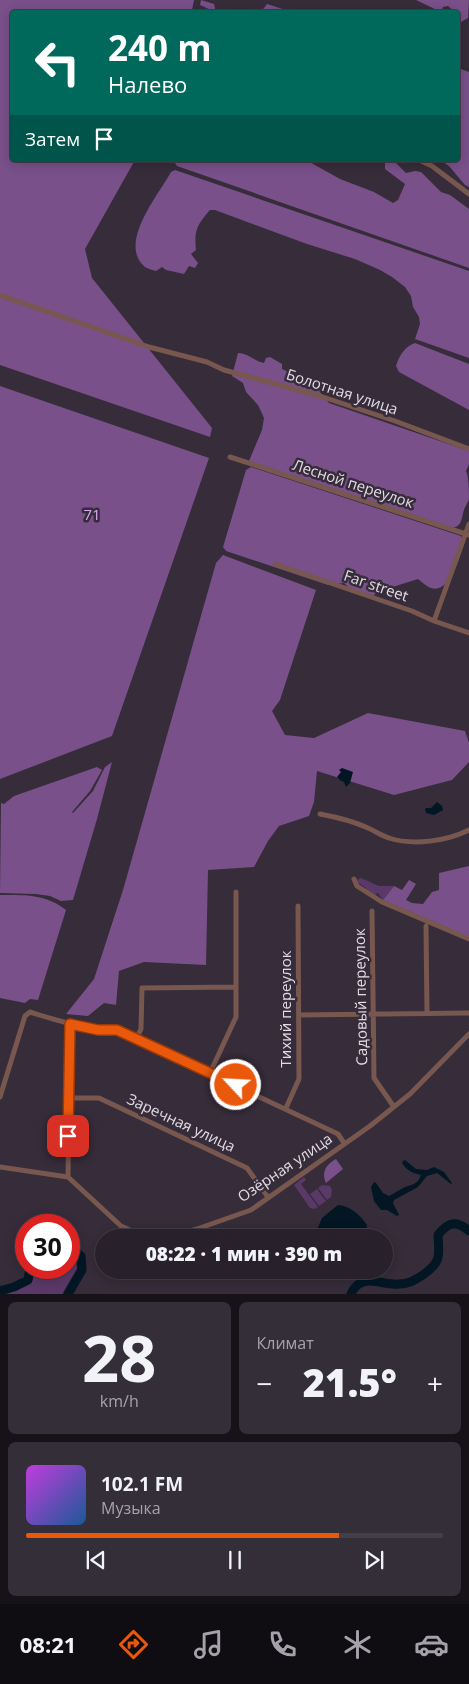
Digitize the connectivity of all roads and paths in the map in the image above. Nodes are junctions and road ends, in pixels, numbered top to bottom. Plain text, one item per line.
1 (423, 162) edge
2 (469, 194) edge
3 (0, 294) edge
4 (469, 449) edge
5 (230, 457) dead end
6 (469, 524) edge
7 (467, 535) edge
8 (275, 564) dead end
9 (434, 621) junction
10 (469, 633) edge
11 (320, 814) dead end
12 (469, 830) edge
13 (354, 879) dead end
14 (236, 892) dead end
15 (298, 906) dead end
16 (372, 911) dead end
17 (426, 926) dead end
18 (469, 939) edge
19 (236, 987) junction
20 (427, 1013) junction
21 (469, 1013) edge
22 (299, 1015) junction
23 (374, 1015) junction
24 (70, 1024) junction
25 (469, 1034) edge
26 (136, 1039) junction
27 (210, 1073) junction
28 (0, 1097) edge
29 (68, 1098) junction
30 (394, 1106) junction
31 (286, 1108) junction
32 (344, 1143) junction
33 (0, 1167) edge
34 (68, 1177) junction
35 (268, 1197) junction

1 - 2 street
3 - 4 street, Болотная улица
5 - 7 street, Лесной переулок
6 - 7 street
7 - 9 street
8 - 9 street, Far street
9 - 10 street, Far street
11 - 12 street
13 - 18 street
14 - 19 street
15 - 22 street, Тихий переулок
16 - 23 street, Садовый переулок
17 - 20 street
19 - 26 street
19 - 27 street
20 - 21 street
20 - 23 street
22 - 23 street
22 - 31 street, Тихий переулок
23 - 30 street, Садовый переулок
24 - 26 street
24 - 28 street
24 - 29 street
25 - 30 street, Озёрная улица
26 - 27 street
27 - 31 street
29 - 34 street
29 - 35 street, Заречная улица
30 - 32 street, Озёрная улица
31 - 32 street
32 - 35 street, Озёрная улица
33 - 34 street
34 - 35 street, Озёрная улица

